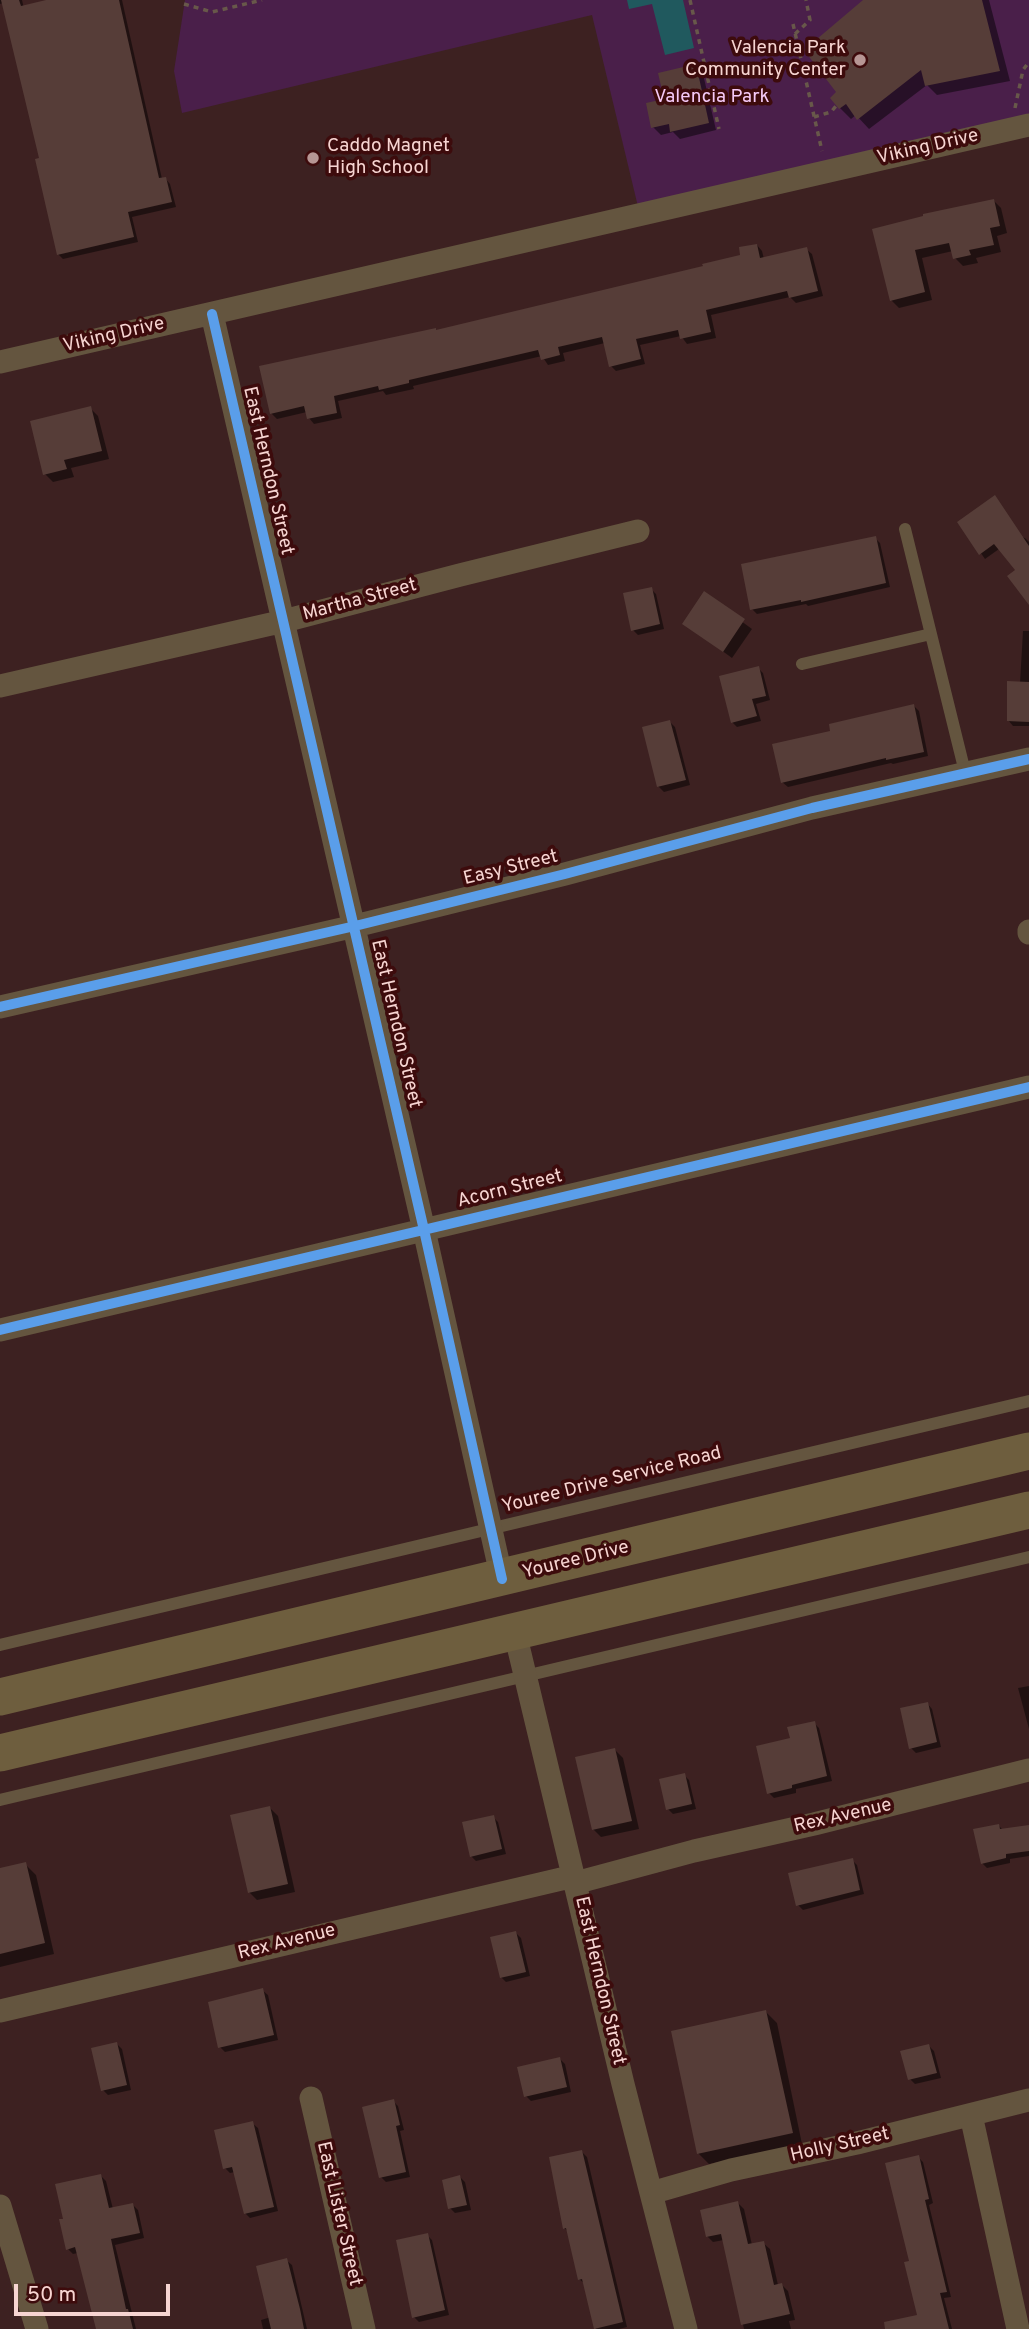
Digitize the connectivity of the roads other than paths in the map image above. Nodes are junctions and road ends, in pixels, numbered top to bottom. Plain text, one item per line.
1 (1022, 117) edge
2 (220, 312) junction
3 (0, 362) edge
4 (905, 529) dead end
5 (638, 531) dead end
6 (284, 621) junction
7 (931, 634) junction
8 (802, 664) dead end
9 (0, 686) edge
10 (1029, 758) edge
11 (965, 772) junction
12 (355, 926) junction
13 (0, 1007) edge
14 (1029, 1087) edge
15 (424, 1230) junction
16 (0, 1330) edge
17 (1029, 1401) edge
18 (1029, 1451) edge
19 (1029, 1510) edge
20 (492, 1530) junction
21 (1029, 1557) edge
22 (502, 1579) junction
23 (515, 1633) junction
24 (0, 1645) edge
25 (525, 1676) junction
26 (0, 1697) edge
27 (0, 1753) edge
28 (1029, 1770) edge
29 (0, 1800) edge
30 (574, 1880) junction
31 (0, 2011) edge
32 (311, 2098) dead end
33 (1029, 2099) edge
34 (971, 2115) junction
35 (652, 2193) junction
36 (0, 2206) edge
37 (37, 2329) edge
38 (364, 2329) edge
39 (686, 2329) edge
40 (1018, 2329) edge

1 - 2 street, Viking Drive
2 - 3 street, Viking Drive
2 - 6 street, East Herndon Street
4 - 7 lane
5 - 6 street, Martha Street
6 - 9 street, Martha Street
6 - 12 street, East Herndon Street
7 - 8 lane
7 - 11 lane
10 - 11 street, Easy Street
11 - 12 street, Easy Street
12 - 13 street, Easy Street
12 - 15 street, East Herndon Street
14 - 15 street, Acorn Street
15 - 16 street, Acorn Street
15 - 20 street, East Herndon Street
17 - 20 lane, Youree Drive Service Road
18 - 22 main road, Youree Drive
19 - 23 main road
20 - 22 street, East Herndon Street
20 - 24 lane, Youree Drive Service Road
21 - 25 lane
22 - 23 main road
22 - 26 main road, Youree Drive
23 - 25 street, East Herndon Street
23 - 27 main road
25 - 29 lane
25 - 30 street, East Herndon Street
28 - 30 street, Rex Avenue
30 - 31 street, Rex Avenue
30 - 35 street, East Herndon Street
32 - 38 street, East Lister Street
33 - 34 street, Holly Street
34 - 35 street, Holly Street
34 - 40 street
35 - 39 street, East Herndon Street
36 - 37 street

